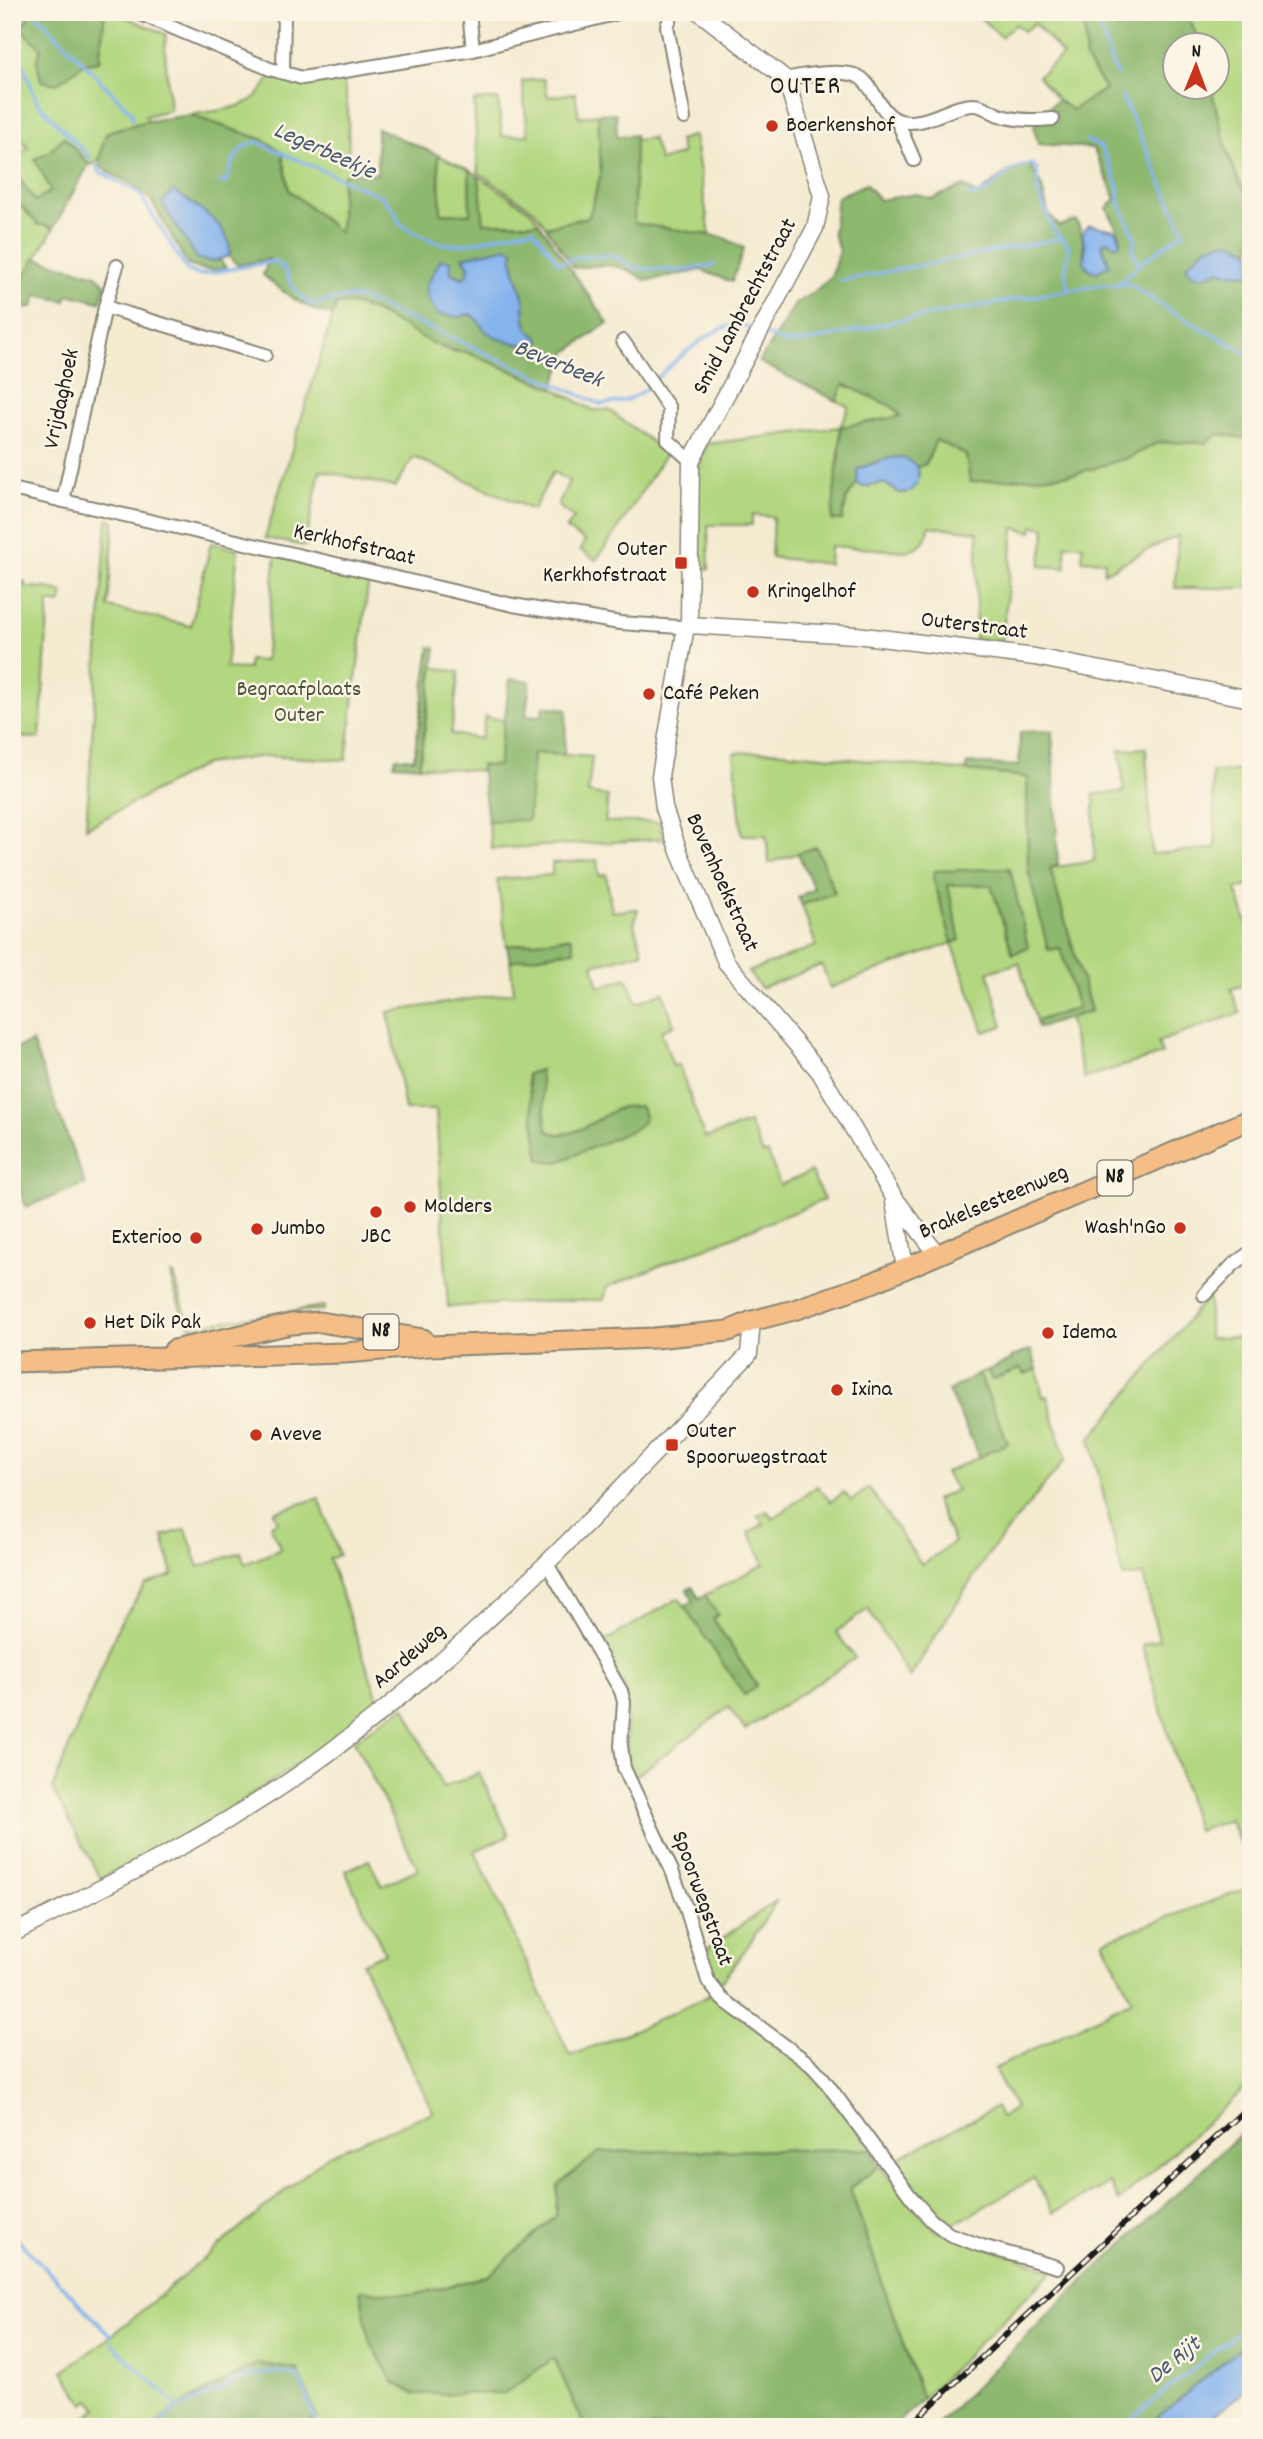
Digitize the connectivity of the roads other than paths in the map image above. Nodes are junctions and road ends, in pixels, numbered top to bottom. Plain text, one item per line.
1 (136, 12) edge
2 (284, 12) edge
3 (468, 12) edge
4 (622, 12) edge
5 (673, 12) edge
6 (699, 12) edge
7 (473, 50) junction
8 (283, 73) junction
9 (786, 79) junction
10 (684, 118) dead end
11 (1053, 119) dead end
12 (897, 120) junction
13 (914, 160) dead end
14 (117, 266) dead end
15 (105, 307) junction
16 (623, 341) dead end
17 (265, 355) dead end
18 (691, 461) junction
19 (12, 489) edge
20 (63, 501) junction
21 (689, 625) junction
22 (1251, 699) edge
23 (1251, 1119) edge
24 (893, 1196) junction
25 (1251, 1252) edge
26 (937, 1254) junction
27 (905, 1268) junction
28 (1204, 1295) dead end
29 (752, 1321) junction
30 (299, 1323) junction
31 (344, 1325) junction
32 (345, 1353) junction
33 (297, 1354) junction
34 (12, 1357) edge
35 (12, 1362) edge
36 (546, 1562) junction
37 (12, 1934) edge
38 (1057, 2267) dead end

1 - 8 street
2 - 8 street
3 - 7 street
4 - 7 street
5 - 10 street
6 - 9 street
7 - 8 street
9 - 12 street
9 - 18 street, Smid Lambrechtstraat
11 - 12 street
12 - 13 street
14 - 15 street, Vrijdaghoek
15 - 17 street
15 - 20 street, Vrijdaghoek
16 - 18 street
18 - 21 street, Smid Lambrechtstraat
19 - 20 street, Kerkhofstraat
20 - 21 street, Kerkhofstraat
21 - 22 street, Outerstraat
21 - 24 street, Bovenhoekstraat
23 - 26 main road, Brakelsesteenweg / N8
24 - 26 street, Bovenhoekstraat
24 - 27 street, Bovenhoekstraat
25 - 28 street
26 - 27 main road, Brakelsesteenweg / N8
27 - 29 main road, Brakelsesteenweg / N8
29 - 31 main road, Brakelsesteenweg / N8
29 - 32 main road, Brakelsesteenweg / N8
29 - 36 street, Aardeweg
30 - 31 main road, Brakelsesteenweg / N8
30 - 33 main road
30 - 34 main road, Brakelsesteenweg / N8
31 - 32 main road
32 - 33 main road, Brakelsesteenweg / N8
33 - 35 main road, Brakelsesteenweg / N8
36 - 37 street, Aardeweg
36 - 38 street, Spoorwegstraat

